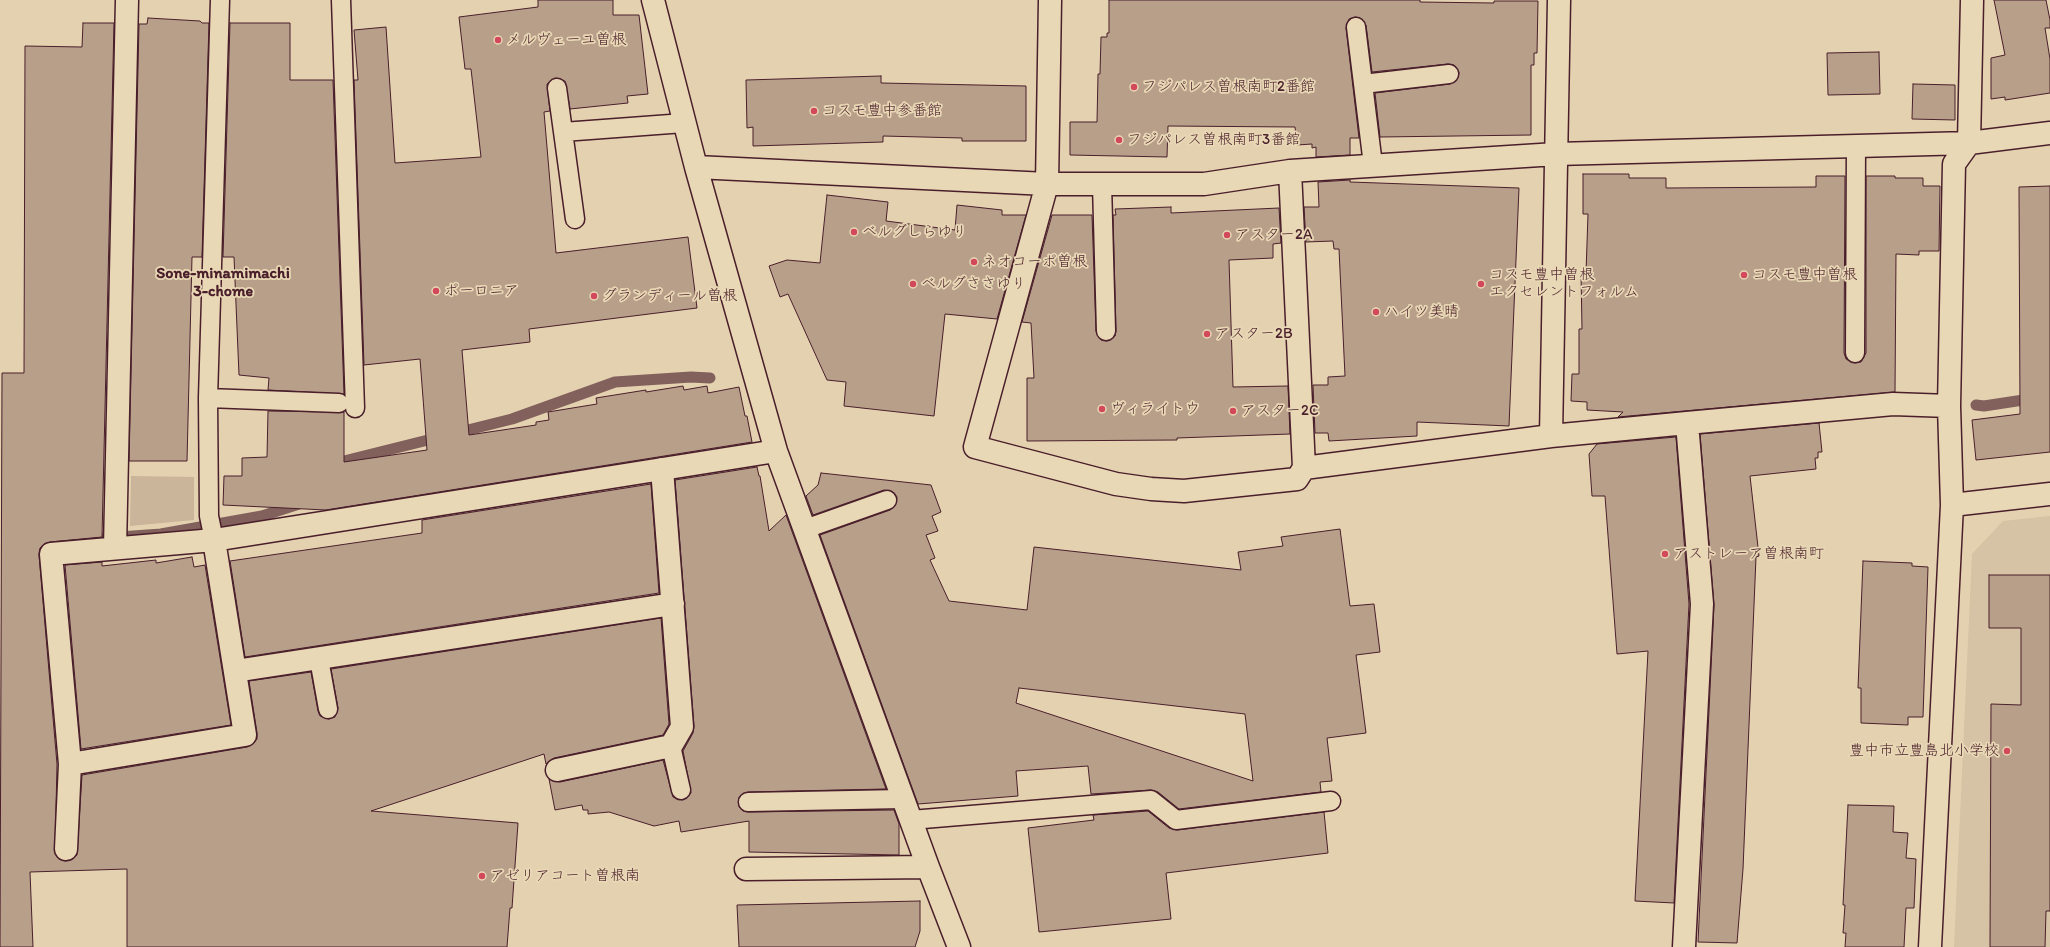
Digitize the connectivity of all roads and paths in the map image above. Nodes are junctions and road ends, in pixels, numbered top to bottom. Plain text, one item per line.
1 (127, 0) edge
2 (220, 0) edge
3 (341, 0) edge
4 (653, 0) edge
5 (1050, 0) edge
6 (1559, 0) edge
7 (1972, 0) edge
8 (1356, 27) dead end
9 (1449, 74) dead end
10 (1363, 84) junction
11 (557, 88) dead end
12 (684, 123) junction
13 (563, 132) junction
14 (2050, 133) edge
15 (1969, 143) junction
16 (1856, 146) junction
17 (1556, 154) junction
18 (1373, 165) junction
19 (696, 167) junction
20 (1290, 171) junction
21 (1047, 184) junction
22 (1102, 184) junction
23 (575, 219) dead end
24 (1106, 331) dead end
25 (1855, 353) dead end
26 (208, 398) junction
27 (1949, 406) junction
28 (1687, 423) junction
29 (1551, 436) junction
30 (776, 451) junction
31 (1304, 468) junction
32 (662, 469) junction
33 (2050, 494) edge
34 (887, 500) dead end
35 (1952, 505) junction
36 (211, 529) junction
37 (805, 529) junction
38 (115, 540) junction
39 (673, 604) junction
40 (319, 659) junction
41 (235, 671) junction
42 (328, 709) dead end
43 (671, 746) junction
44 (70, 764) junction
45 (557, 770) dead end
46 (681, 790) dead end
47 (903, 799) junction
48 (1331, 801) dead end
49 (748, 802) dead end
50 (911, 820) junction
51 (66, 849) dead end
52 (928, 867) junction
53 (746, 869) dead end
54 (959, 947) edge
55 (1684, 947) edge
56 (1930, 947) edge

1 - 38 street
2 - 26 lane
3 - 26 lane
4 - 12 street
5 - 21 street
6 - 17 street
7 - 15 street
8 - 10 lane
9 - 10 lane
10 - 18 lane
11 - 13 lane
12 - 13 lane
12 - 19 street
13 - 23 lane
14 - 15 street
15 - 16 street
15 - 27 street
16 - 17 street
16 - 25 lane
17 - 18 street
17 - 29 street
18 - 20 street
19 - 21 street
19 - 30 street
20 - 22 street
20 - 31 street
21 - 22 street
21 - 31 street
22 - 24 lane
26 - 36 lane
27 - 28 street
27 - 35 street
28 - 29 street
28 - 55 street
29 - 31 street
30 - 32 street
30 - 37 street
32 - 36 street
32 - 39 street
33 - 35 street
34 - 37 lane
35 - 56 street
36 - 38 street
36 - 41 street
37 - 47 street
38 - 44 street
39 - 40 street
39 - 43 street
40 - 41 street
40 - 42 lane
41 - 44 street
43 - 45 street
43 - 46 lane
44 - 51 street
47 - 49 lane
47 - 50 street
48 - 50 lane
50 - 52 street
52 - 53 street
52 - 54 street

